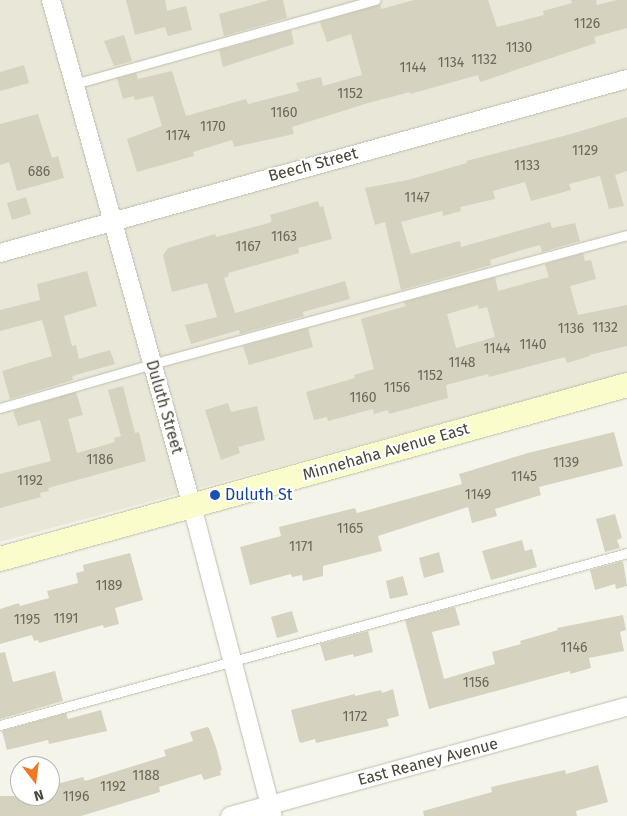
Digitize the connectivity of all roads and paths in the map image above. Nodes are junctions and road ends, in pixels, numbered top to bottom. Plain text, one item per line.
1 (51, 0) edge
2 (375, 0) edge
3 (627, 79) edge
4 (74, 84) junction
5 (113, 221) junction
6 (627, 235) edge
7 (0, 253) edge
8 (152, 364) junction
9 (627, 385) edge
10 (0, 408) edge
11 (192, 506) junction
12 (627, 553) edge
13 (0, 559) edge
14 (232, 660) junction
15 (627, 707) edge
16 (0, 725) edge
17 (272, 810) edge
18 (230, 816) edge

1 - 4 street, Duluth Street
2 - 4 lane
3 - 5 street, Beech Street
4 - 5 street, Duluth Street
5 - 7 street, Beech Street
5 - 8 street, Duluth Street
6 - 8 lane
8 - 10 lane
8 - 11 street, Duluth Street
9 - 11 main road, Minnehaha Avenue East
11 - 13 main road, Minnehaha Avenue East
11 - 14 street, Duluth Street
12 - 14 lane
14 - 16 lane
14 - 17 street, Duluth Street
15 - 17 street, East Reaney Avenue
17 - 18 street, East Reaney Avenue

